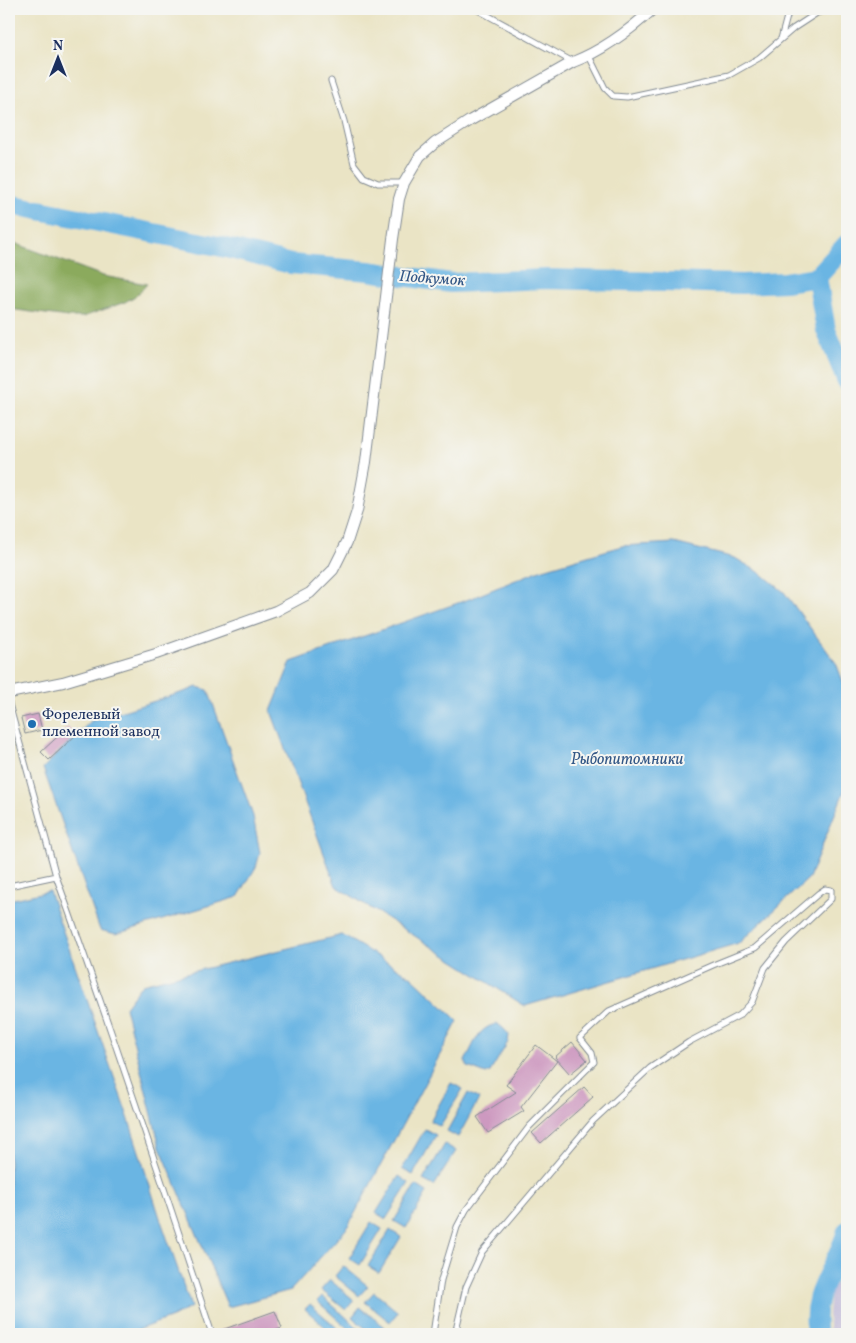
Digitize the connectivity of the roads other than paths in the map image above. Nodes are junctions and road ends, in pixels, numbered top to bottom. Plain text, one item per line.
1 (476, 9) edge
2 (653, 9) edge
3 (789, 9) edge
4 (830, 9) edge
5 (781, 39) junction
6 (590, 56) junction
7 (573, 62) junction
8 (330, 81) dead end
9 (404, 183) junction
10 (9, 693) edge
11 (9, 704) edge
12 (56, 876) junction
13 (9, 886) edge
14 (212, 1334) edge
15 (433, 1334) edge
16 (453, 1334) edge

1 - 7 lane
2 - 6 street
3 - 5 lane
4 - 5 lane
5 - 6 lane
6 - 7 street
7 - 9 street
8 - 9 lane
9 - 10 street
11 - 12 lane
12 - 13 lane
12 - 14 lane
15 - 16 lane

